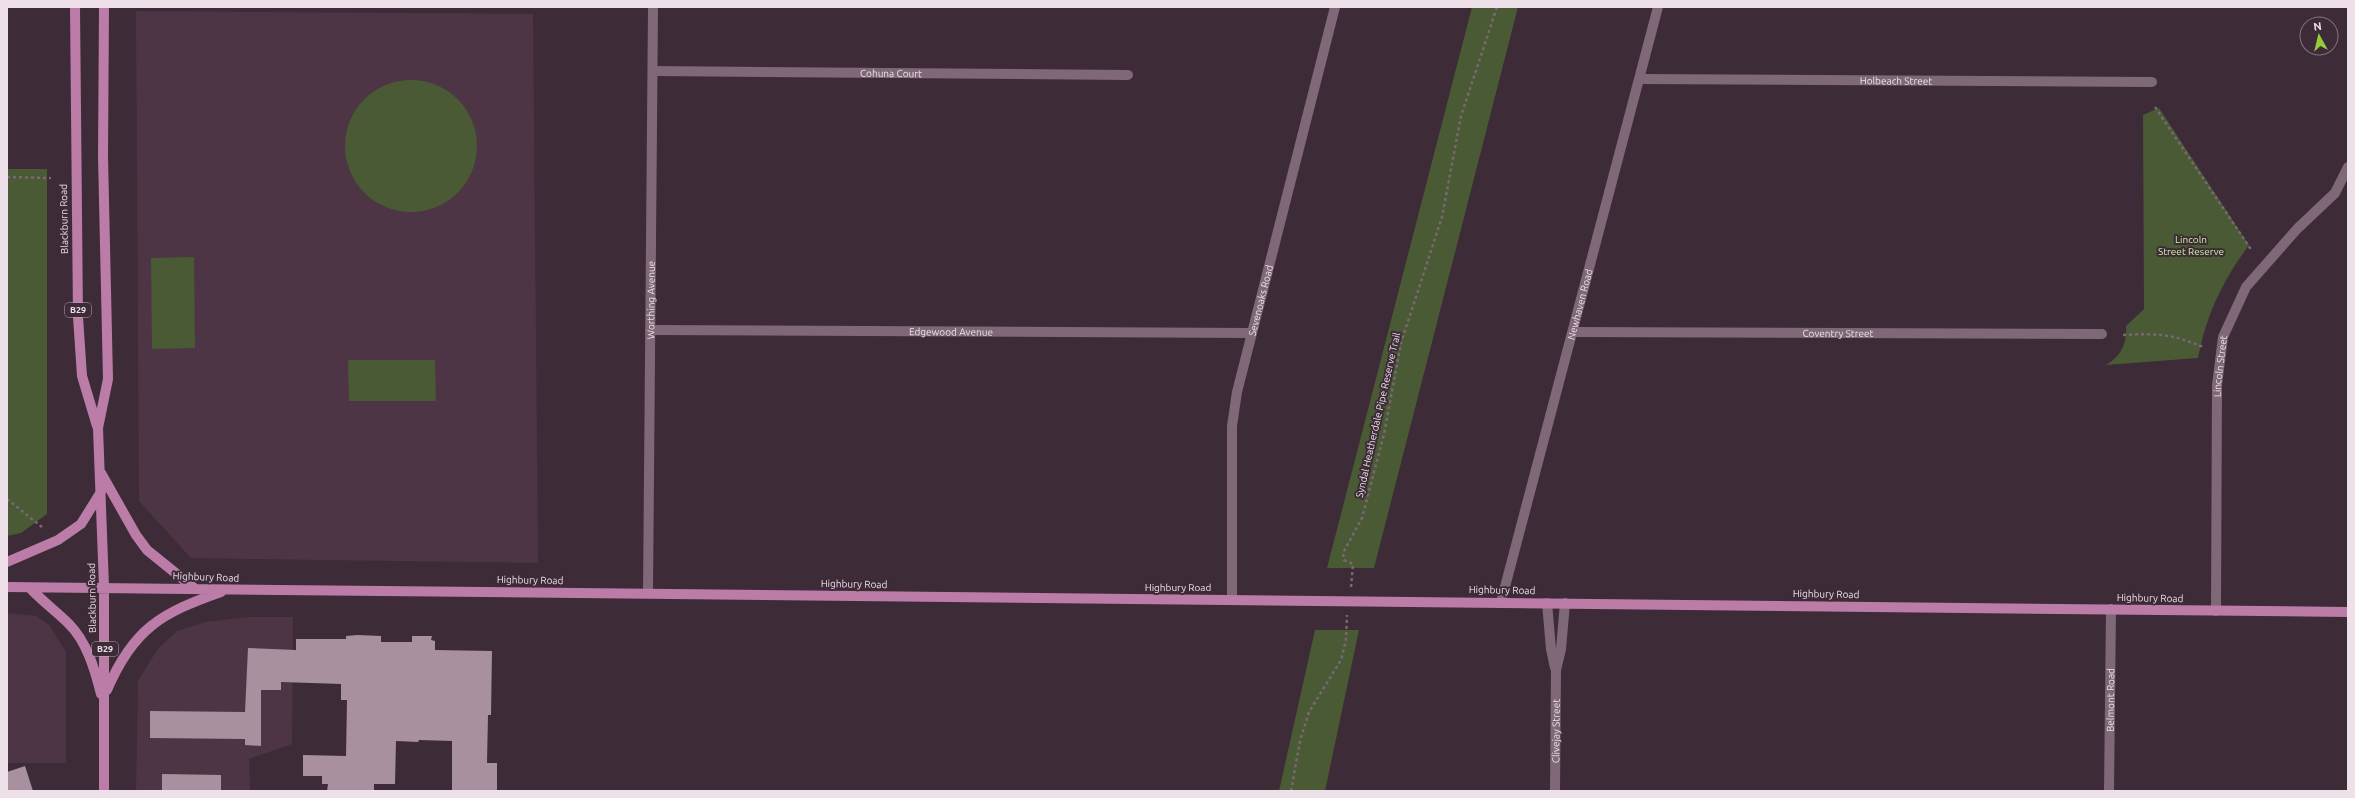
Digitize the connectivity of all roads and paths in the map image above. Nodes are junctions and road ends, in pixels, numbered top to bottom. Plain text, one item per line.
1 (75, 7) edge
2 (104, 7) edge
3 (653, 7) edge
4 (1335, 7) edge
5 (1498, 7) edge
6 (1658, 7) edge
7 (653, 71) junction
8 (1128, 75) dead end
9 (1640, 80) junction
10 (2152, 82) dead end
11 (2155, 107) dead end
12 (2348, 167) edge
13 (7, 177) edge
14 (51, 178) dead end
15 (2252, 251) dead end
16 (650, 330) junction
17 (1574, 332) junction
18 (1251, 333) junction
19 (2102, 334) dead end
20 (2123, 335) dead end
21 (2203, 347) dead end
22 (98, 428) junction
23 (99, 470) junction
24 (101, 492) junction
25 (7, 500) edge
26 (42, 527) dead end
27 (7, 562) edge
28 (7, 587) edge
29 (104, 587) junction
30 (30, 588) junction
31 (194, 588) junction
32 (225, 591) junction
33 (648, 593) junction
34 (1232, 599) junction
35 (1349, 600) junction
36 (1501, 602) junction
37 (1547, 603) junction
38 (1565, 603) junction
39 (2110, 609) junction
40 (2216, 610) junction
41 (2348, 612) edge
42 (1556, 670) junction
43 (105, 694) junction
44 (105, 712) junction
45 (104, 791) edge
46 (1291, 791) edge
47 (1555, 791) edge
48 (2109, 791) edge

1 - 22 main road, Blackburn Road / B29
2 - 22 main road, Blackburn Road / B29
3 - 7 street, Worthing Avenue
4 - 18 street, Sevenoaks Road
5 - 35 path, Syndal Heatherdale Pipe Reserve Trail
6 - 9 street, Newhaven Road
7 - 8 street, Cohuna Court
7 - 16 street, Worthing Avenue
9 - 10 street, Holbeach Street
9 - 17 street, Newhaven Road
11 - 15 path
12 - 40 street, Lincoln Street
13 - 14 path
16 - 18 street, Edgewood Avenue
16 - 33 street, Worthing Avenue
17 - 19 street, Coventry Street
17 - 36 street, Newhaven Road
18 - 34 street, Sevenoaks Road
20 - 21 path
22 - 23 main road, Blackburn Road / B29
23 - 24 main road, Blackburn Road / B29
23 - 31 main road
24 - 27 main road
24 - 29 main road, Blackburn Road / B29
25 - 26 path
28 - 30 main road, Highbury Road
29 - 30 main road, Highbury Road
29 - 31 main road, Highbury Road
29 - 43 main road, Blackburn Road / B29
30 - 44 main road
31 - 32 main road, Highbury Road
32 - 33 main road, Highbury Road
32 - 43 main road
33 - 34 main road, Highbury Road
34 - 35 main road, Highbury Road
35 - 36 main road, Highbury Road
35 - 46 path, Syndal Heatherdale Pipe Reserve Trail
36 - 37 main road, Highbury Road
37 - 38 main road, Highbury Road
37 - 42 street, Clivejay Street
38 - 39 main road, Highbury Road
38 - 42 street, Clivejay Street
39 - 40 main road, Highbury Road
39 - 48 street, Belmont Road
40 - 41 main road, Highbury Road
42 - 47 street, Clivejay Street
43 - 44 main road, Blackburn Road / B29
44 - 45 main road, Blackburn Road / B29

